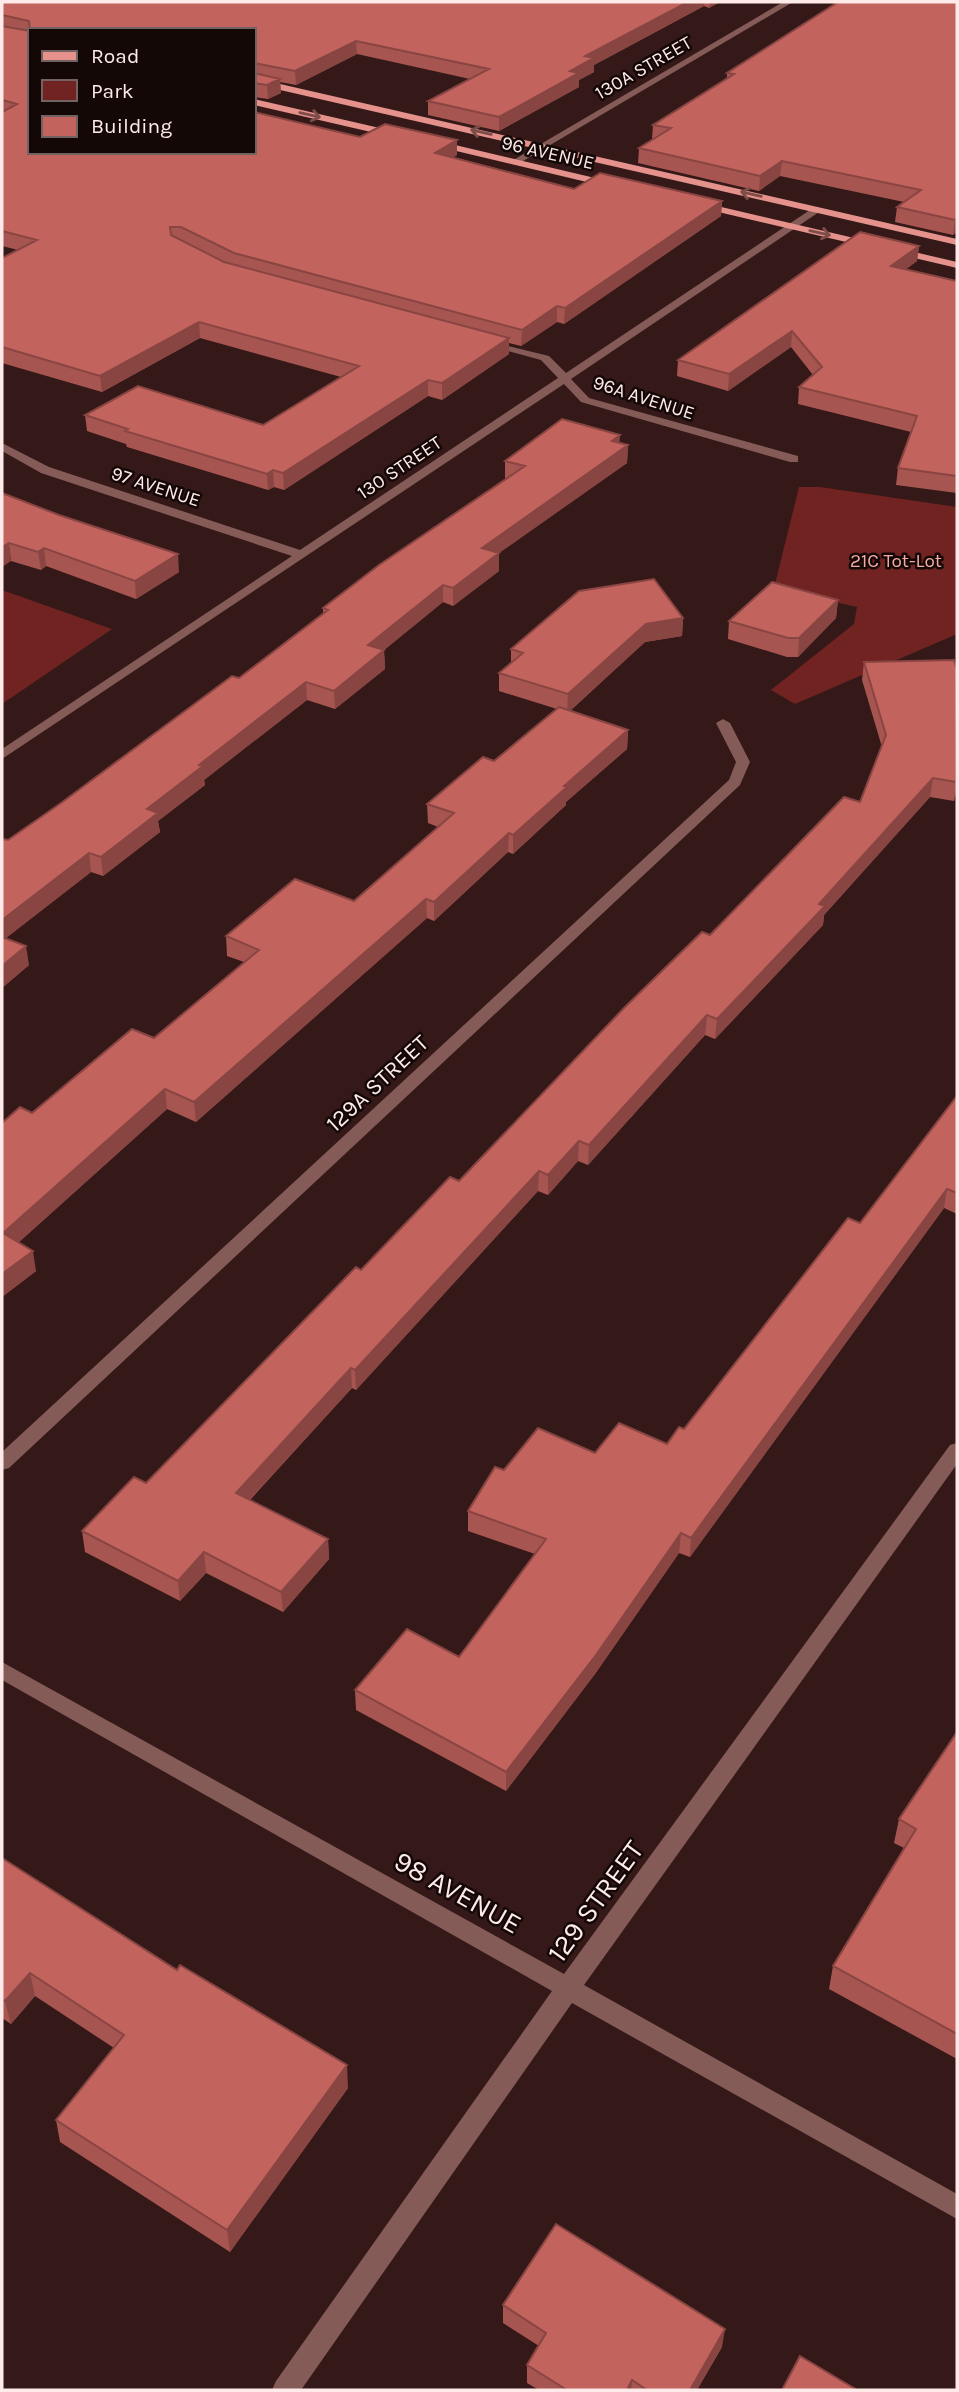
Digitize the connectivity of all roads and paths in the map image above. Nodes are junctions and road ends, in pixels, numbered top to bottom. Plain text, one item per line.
1 (789, 2) edge
2 (256, 81) edge
3 (256, 102) edge
4 (406, 137) edge
5 (420, 140) edge
6 (544, 146) junction
7 (515, 162) junction
8 (621, 187) edge
9 (686, 202) edge
10 (817, 209) junction
11 (792, 226) junction
12 (957, 242) edge
13 (957, 265) edge
14 (476, 340) edge
15 (564, 379) junction
16 (2, 446) edge
17 (794, 460) dead end
18 (302, 555) junction
19 (723, 723) dead end
20 (2, 755) edge
21 (957, 1450) edge
22 (2, 1463) edge
23 (2, 1670) edge
24 (569, 1988) junction
25 (957, 2207) edge
26 (285, 2390) edge

1 - 6 street, 130A STREET
6 -> 2 main road, 96 AVENUE
3 -> 4 main road
5 - 7 main road, 96 AVENUE
6 - 7 street, 130A STREET
10 -> 6 main road, 96 AVENUE
7 - 8 main road, 96 AVENUE
9 - 11 main road
10 - 11 street, 130 STREET
10 - 12 main road, 96 AVENUE
11 -> 13 main road
11 - 15 street, 130 STREET
14 - 15 street, 96A AVENUE
15 - 17 street, 96A AVENUE
15 - 18 street, 130 STREET
16 - 18 street, 97 AVENUE
18 - 20 street, 130 STREET
19 - 22 street, 129A STREET
21 - 24 street, 129 STREET
23 - 24 street, 98 AVENUE
24 - 25 street, 98 AVENUE
24 - 26 street, 129 STREET

